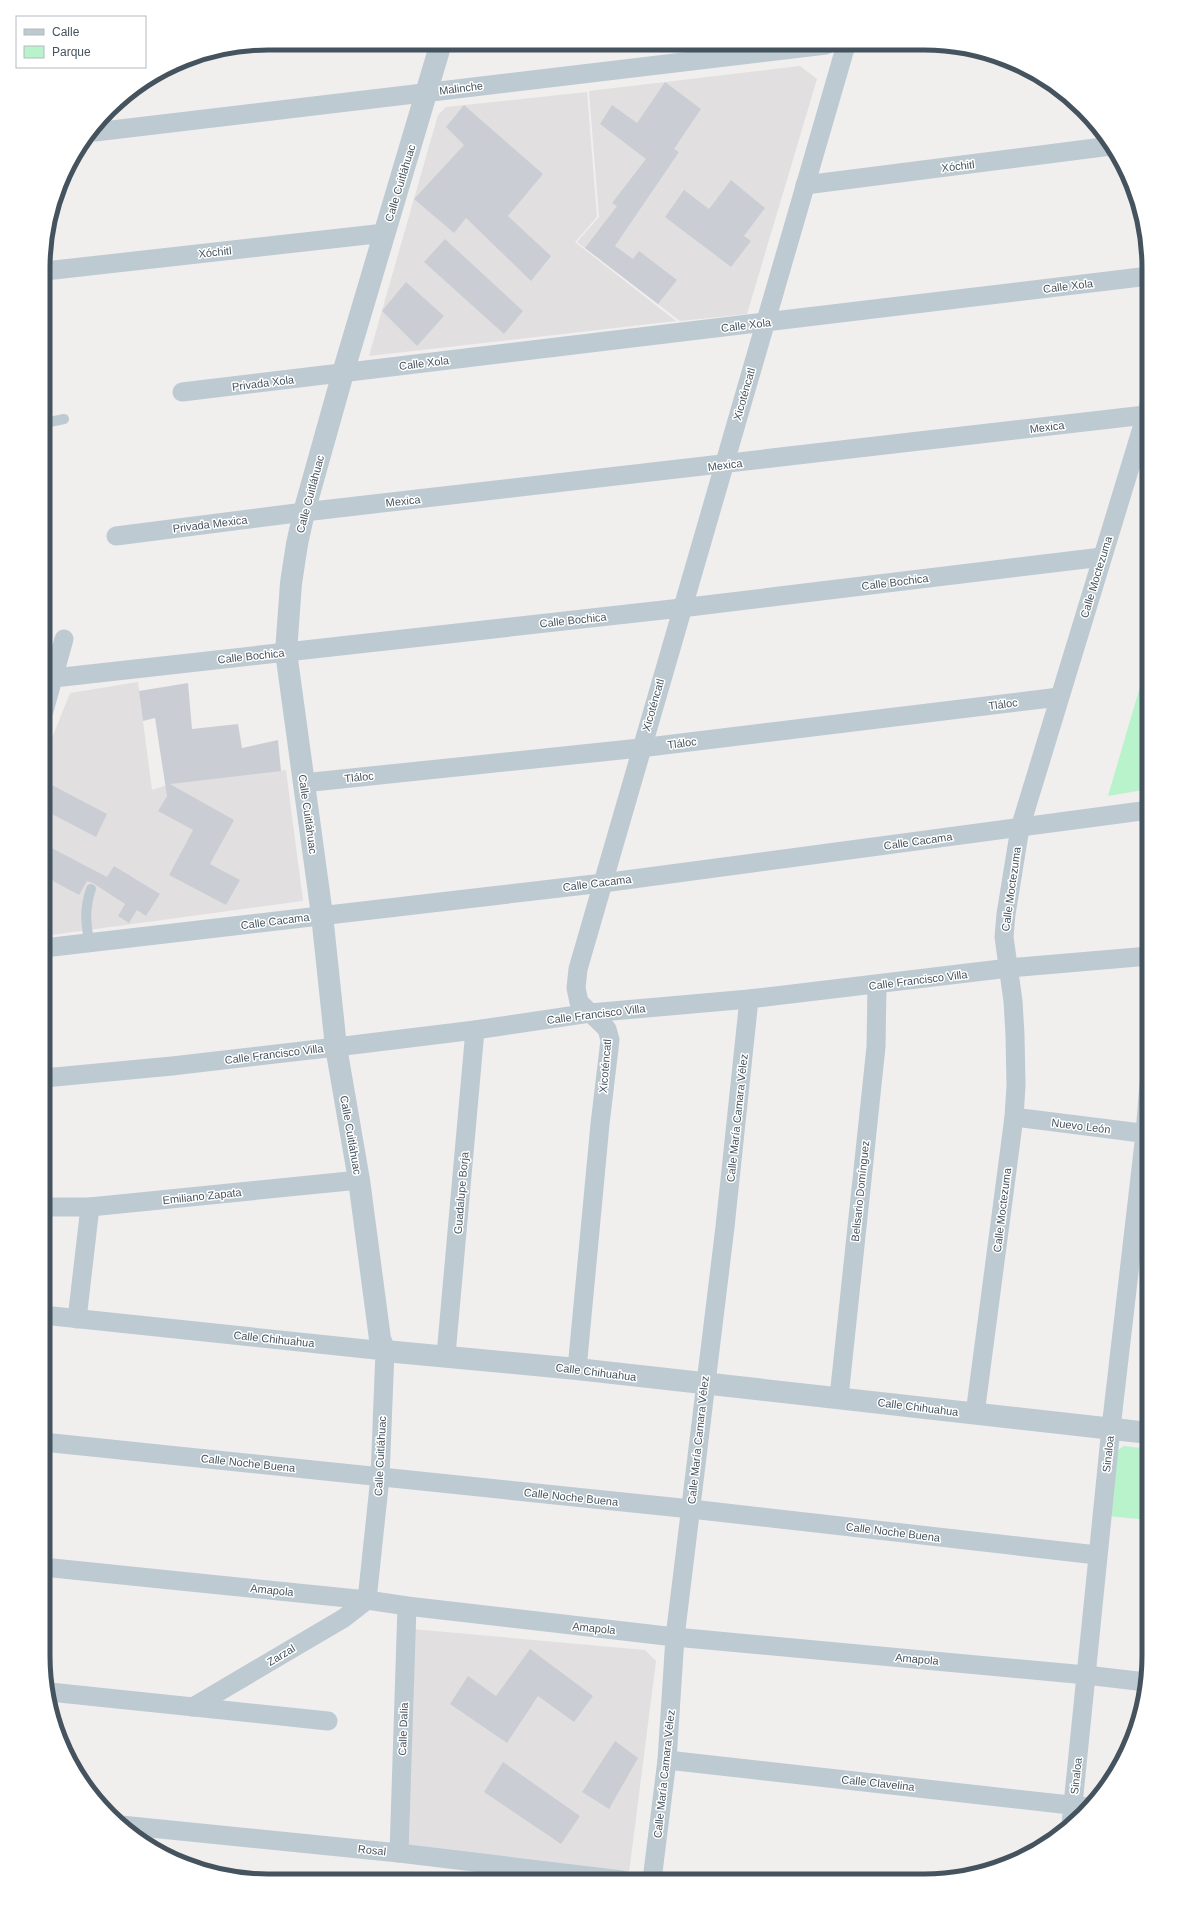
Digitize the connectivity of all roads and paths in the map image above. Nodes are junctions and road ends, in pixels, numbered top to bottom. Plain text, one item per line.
1 (439, 50) edge
2 (784, 50) edge
3 (845, 50) edge
4 (427, 92) junction
5 (98, 132) edge
6 (1105, 147) edge
7 (805, 185) junction
8 (385, 233) junction
9 (50, 270) edge
10 (1142, 277) edge
11 (765, 323) junction
12 (343, 373) junction
13 (182, 392) dead end
14 (1142, 410) edge
15 (64, 419) dead end
16 (50, 422) edge
17 (1142, 425) edge
18 (723, 465) junction
19 (304, 512) junction
20 (116, 536) dead end
21 (1102, 557) junction
22 (681, 608) junction
23 (64, 639) dead end
24 (286, 652) junction
25 (50, 674) edge
26 (50, 677) edge
27 (1060, 697) junction
28 (640, 748) junction
29 (303, 783) junction
30 (1142, 811) edge
31 (1020, 828) junction
32 (603, 883) junction
33 (91, 889) dead end
34 (322, 915) junction
35 (89, 943) junction
36 (50, 947) edge
37 (1142, 957) edge
38 (1009, 968) junction
39 (877, 985) junction
40 (749, 999) junction
41 (590, 1013) junction
42 (475, 1030) junction
43 (336, 1047) junction
44 (50, 1077) edge
45 (1014, 1117) junction
46 (1142, 1133) edge
47 (1142, 1175) edge
48 (359, 1180) junction
49 (50, 1207) edge
50 (90, 1207) junction
51 (50, 1316) edge
52 (77, 1319) junction
53 (385, 1351) junction
54 (446, 1355) junction
55 (577, 1369) junction
56 (704, 1384) junction
57 (839, 1398) junction
58 (975, 1414) junction
59 (1111, 1428) junction
60 (1142, 1432) edge
61 (50, 1443) edge
62 (380, 1477) junction
63 (691, 1509) junction
64 (1098, 1555) junction
65 (50, 1568) edge
66 (367, 1600) junction
67 (407, 1606) junction
68 (674, 1637) junction
69 (1086, 1674) junction
70 (1140, 1681) edge
71 (53, 1692) edge
72 (194, 1707) junction
73 (328, 1721) dead end
74 (667, 1760) junction
75 (1081, 1806) edge
76 (131, 1826) edge
77 (399, 1852) junction
78 (574, 1874) edge
79 (653, 1874) edge

1 - 4 street, Calle Cuitláhuac
2 - 4 street, Malinche
3 - 7 street, Xicoténcatl
4 - 5 street, Malinche
4 - 8 street, Calle Cuitláhuac
6 - 7 street, Xóchitl
7 - 11 street, Xicoténcatl
8 - 9 street, Xóchitl
8 - 12 street, Calle Cuitláhuac
10 - 11 street, Calle Xola
11 - 12 street, Calle Xola
11 - 18 street, Xicoténcatl
12 - 13 street, Privada Xola
12 - 19 street, Calle Cuitláhuac
14 - 18 street, Mexica
15 - 16 lane
17 - 21 street, Calle Moctezuma
18 - 19 street, Mexica
18 - 22 street, Xicoténcatl
19 - 20 street, Privada Mexica
19 - 24 street, Calle Cuitláhuac
21 - 22 street, Calle Bochica
21 - 27 street, Calle Moctezuma
22 - 24 street, Calle Bochica
22 - 28 street, Xicoténcatl
23 - 25 street
24 - 26 street, Calle Bochica
24 - 29 street, Calle Cuitláhuac
27 - 28 street, Tláloc
27 - 31 street, Calle Moctezuma
28 - 29 street, Tláloc
28 - 32 street, Xicoténcatl
29 - 34 street, Calle Cuitláhuac
30 - 31 street, Calle Cacama
31 - 32 street, Calle Cacama
31 - 38 street, Calle Moctezuma
32 - 34 street, Calle Cacama
32 - 41 street, Xicoténcatl
33 - 35 lane
34 - 35 street, Calle Cacama
34 - 43 street, Calle Cuitláhuac
35 - 36 street, Calle Cacama
37 - 38 street, Calle Francisco Villa
38 - 39 street, Calle Francisco Villa
38 - 45 street, Calle Moctezuma
39 - 40 street, Calle Francisco Villa
39 - 57 street, Belisario Domínguez
40 - 41 street, Calle Francisco Villa
40 - 56 street, Calle María Camara Vélez
41 - 42 street, Calle Francisco Villa
41 - 55 street, Xicoténcatl
42 - 43 street, Calle Francisco Villa
42 - 54 street, Guadalupe Borja
43 - 44 street, Calle Francisco Villa
43 - 48 street, Calle Cuitláhuac
45 - 46 street, Nuevo León
45 - 58 street, Calle Moctezuma
47 - 59 street, Sinaloa
48 - 50 street, Emiliano Zapata
48 - 53 street, Calle Cuitláhuac
49 - 50 street, Emiliano Zapata
50 - 52 street
51 - 52 street, Calle Chihuahua
52 - 53 street, Calle Chihuahua
53 - 54 street, Calle Chihuahua
53 - 62 street, Calle Cuitláhuac
54 - 55 street, Calle Chihuahua
55 - 56 street, Calle Chihuahua
56 - 57 street, Calle Chihuahua
56 - 63 street, Calle María Camara Vélez
57 - 58 street, Calle Chihuahua
58 - 59 street, Calle Chihuahua
59 - 60 street, Calle Chihuahua
59 - 64 street, Sinaloa
61 - 62 street, Calle Noche Buena
62 - 63 street, Calle Noche Buena
62 - 66 street, Calle Cuitláhuac
63 - 64 street, Calle Noche Buena
63 - 68 street, Calle María Camara Vélez
64 - 69 street, Sinaloa
65 - 66 street, Amapola
66 - 67 street, Amapola
66 - 72 street, Zarzal
67 - 68 street, Amapola
67 - 77 street, Calle Dalia
68 - 69 street, Amapola
68 - 74 street, Calle María Camara Vélez
69 - 70 street, Amapola
69 - 75 street, Sinaloa
71 - 72 street
72 - 73 street
74 - 75 street, Calle Clavelina
74 - 79 street, Calle María Camara Vélez
76 - 77 street, Rosal
77 - 78 street, Rosal

